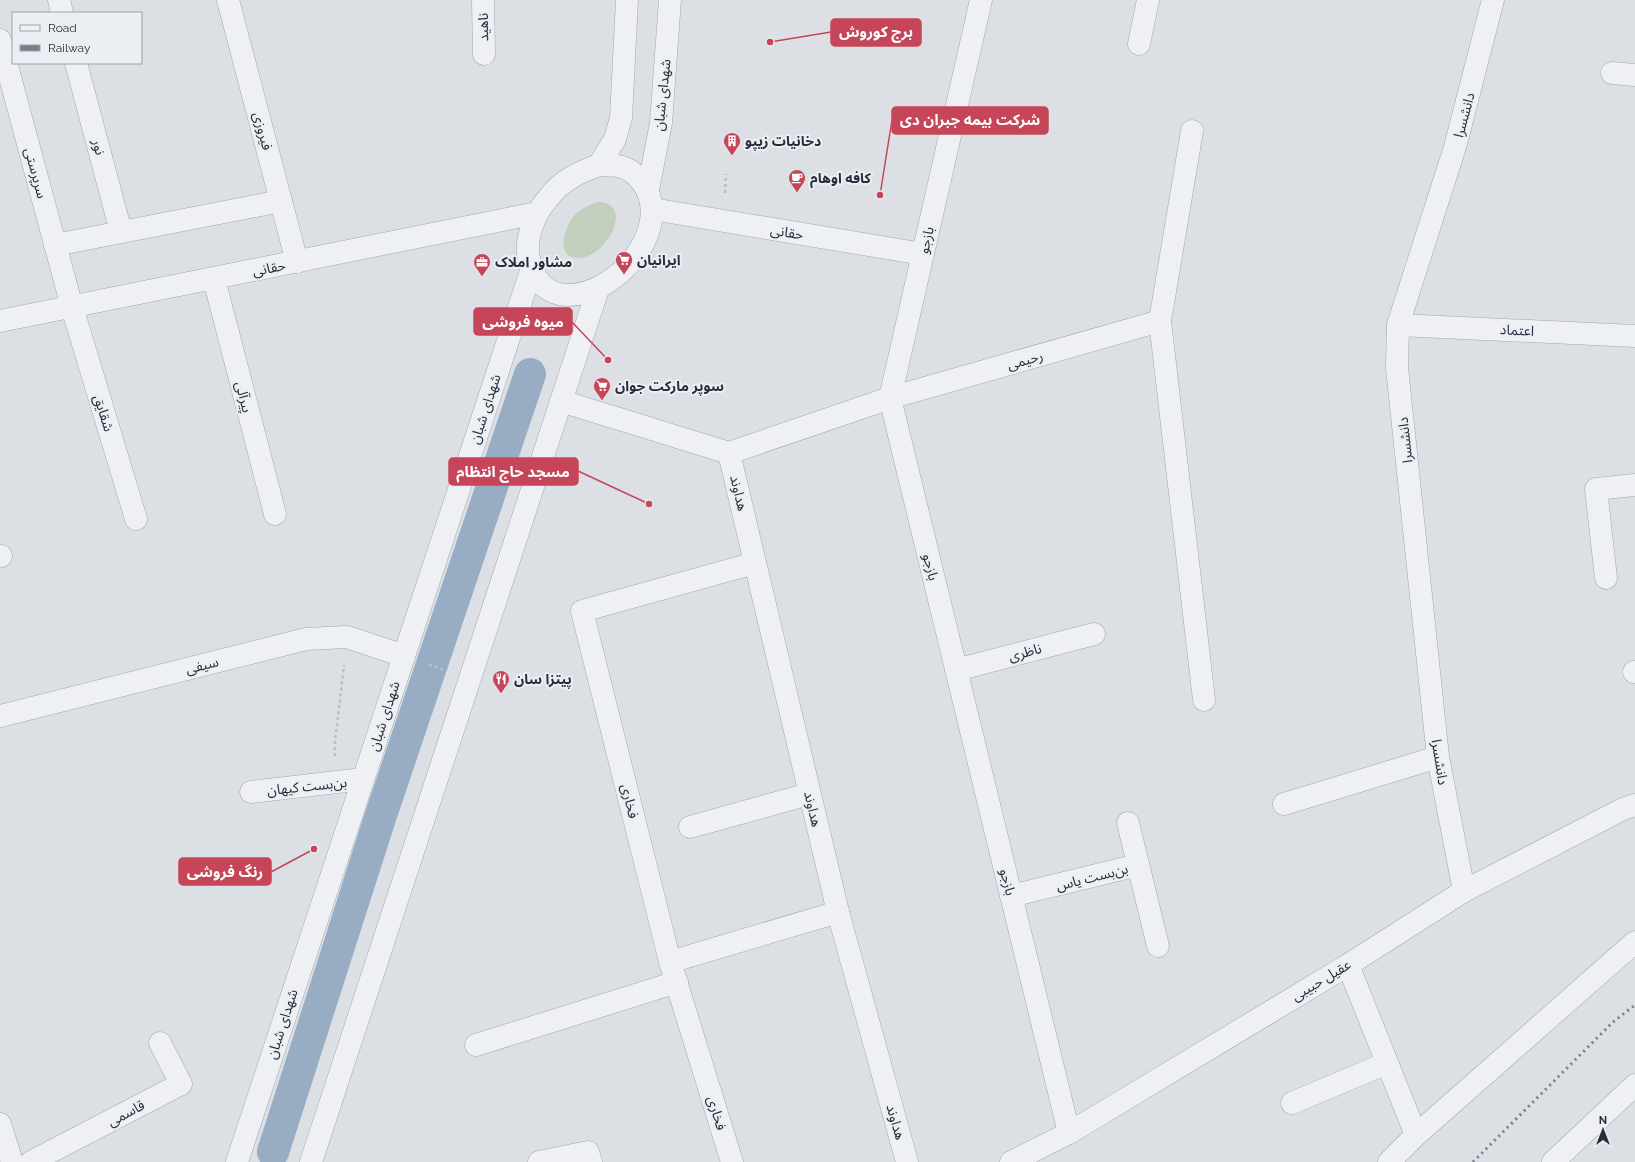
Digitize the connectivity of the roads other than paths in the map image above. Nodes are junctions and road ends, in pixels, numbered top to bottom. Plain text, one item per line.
1 (59, 0) edge
2 (228, 0) edge
3 (483, 0) edge
4 (627, 0) edge
5 (670, 0) edge
6 (981, 0) edge
7 (1148, 0) edge
8 (1493, 0) edge
9 (62, 12) edge
10 (0, 40) edge
11 (1139, 44) dead end
12 (484, 54) dead end
13 (76, 64) edge
14 (1612, 73) dead end
15 (1635, 75) edge
16 (1192, 131) dead end
17 (599, 165) junction
18 (650, 199) junction
19 (281, 201) junction
20 (537, 213) junction
21 (121, 232) junction
22 (55, 245) junction
23 (923, 254) junction
24 (297, 262) junction
25 (531, 271) junction
26 (214, 279) junction
27 (598, 289) junction
28 (72, 307) junction
29 (0, 321) edge
30 (1160, 321) junction
31 (1398, 325) junction
32 (1635, 336) edge
33 (890, 398) junction
34 (561, 402) junction
35 (729, 453) junction
36 (1635, 485) edge
37 (274, 514) dead end
38 (136, 519) dead end
39 (755, 564) junction
40 (1606, 578) dead end
41 (1094, 634) dead end
42 (404, 656) junction
43 (956, 670) junction
44 (1204, 700) dead end
45 (0, 716) edge
46 (1438, 757) junction
47 (363, 779) junction
48 (251, 792) dead end
49 (810, 794) junction
50 (1284, 804) dead end
51 (1635, 805) edge
52 (1128, 823) dead end
53 (690, 827) dead end
54 (1138, 866) junction
55 (1464, 890) junction
56 (1011, 896) junction
57 (838, 912) junction
58 (1635, 942) edge
59 (1158, 946) dead end
60 (670, 962) junction
61 (1348, 965) junction
62 (677, 982) junction
63 (160, 1043) dead end
64 (476, 1045) dead end
65 (1387, 1063) junction
66 (1635, 1085) edge
67 (1292, 1103) dead end
68 (0, 1124) edge
69 (1069, 1133) junction
70 (1416, 1135) junction
71 (12, 1162) edge
72 (31, 1162) edge
73 (237, 1162) edge
74 (311, 1162) edge
75 (539, 1162) edge
76 (591, 1162) edge
77 (732, 1162) edge
78 (907, 1162) edge
79 (1011, 1162) edge
80 (1389, 1162) edge
81 (1553, 1162) edge

1 - 9 street
2 - 19 street, فیروزی
3 - 12 street, ناهید
4 - 17 street
5 - 18 street, شهدای شبان
6 - 23 street, بازجو
7 - 11 street
8 - 31 street, دانشسرا
10 - 22 street, سرپرستی
13 - 21 street, نور
14 - 15 street
16 - 30 street
17 - 18 street
17 - 20 street
18 - 23 street, حقانی
18 - 27 street
19 - 21 street
19 - 24 street, فیروزی
20 - 24 street, حقانی
20 - 25 street
21 - 22 street
22 - 28 street, سرپرستی
23 - 33 street, بازجو
24 - 26 street, حقانی
25 - 27 street
25 - 42 street, شهدای شبان
26 - 28 street, حقانی
26 - 37 street, پیرآلی
27 - 34 street
28 - 29 street, حقانی
28 - 38 street, شقایق
30 - 33 street, رحیمی
30 - 44 street
31 - 32 street, اعتماد
31 - 46 street, دانشسرا
33 - 35 street, رحیمی
33 - 43 street, بازجو
34 - 35 street
34 - 74 street
35 - 39 street, هداوند
36 - 40 street
39 - 49 street, هداوند
39 - 60 street, فخاری
41 - 43 street, ناظری
42 - 45 street, سیفی
42 - 47 street, شهدای شبان
43 - 56 street, بازجو
46 - 50 street
46 - 55 street, دانشسرا
47 - 48 street, بن‌بست کیهان
47 - 73 street, شهدای شبان
49 - 53 street
49 - 57 street, هداوند
51 - 55 street, عقیل حبیبی
52 - 54 street
54 - 56 street, بن‌بست یاس
54 - 59 street, بن‌بست یاس
55 - 61 street, عقیل حبیبی
56 - 69 street, بازجو
57 - 60 street
57 - 78 street, هداوند
58 - 70 street
60 - 62 street, فخاری
61 - 65 street
61 - 69 street, عقیل حبیبی
62 - 64 street
62 - 77 street, فخاری
63 - 72 street, قاسمی
65 - 67 street
65 - 70 street
66 - 81 street
68 - 71 street
69 - 79 street, عقیل حبیبی
70 - 80 street
75 - 76 street

